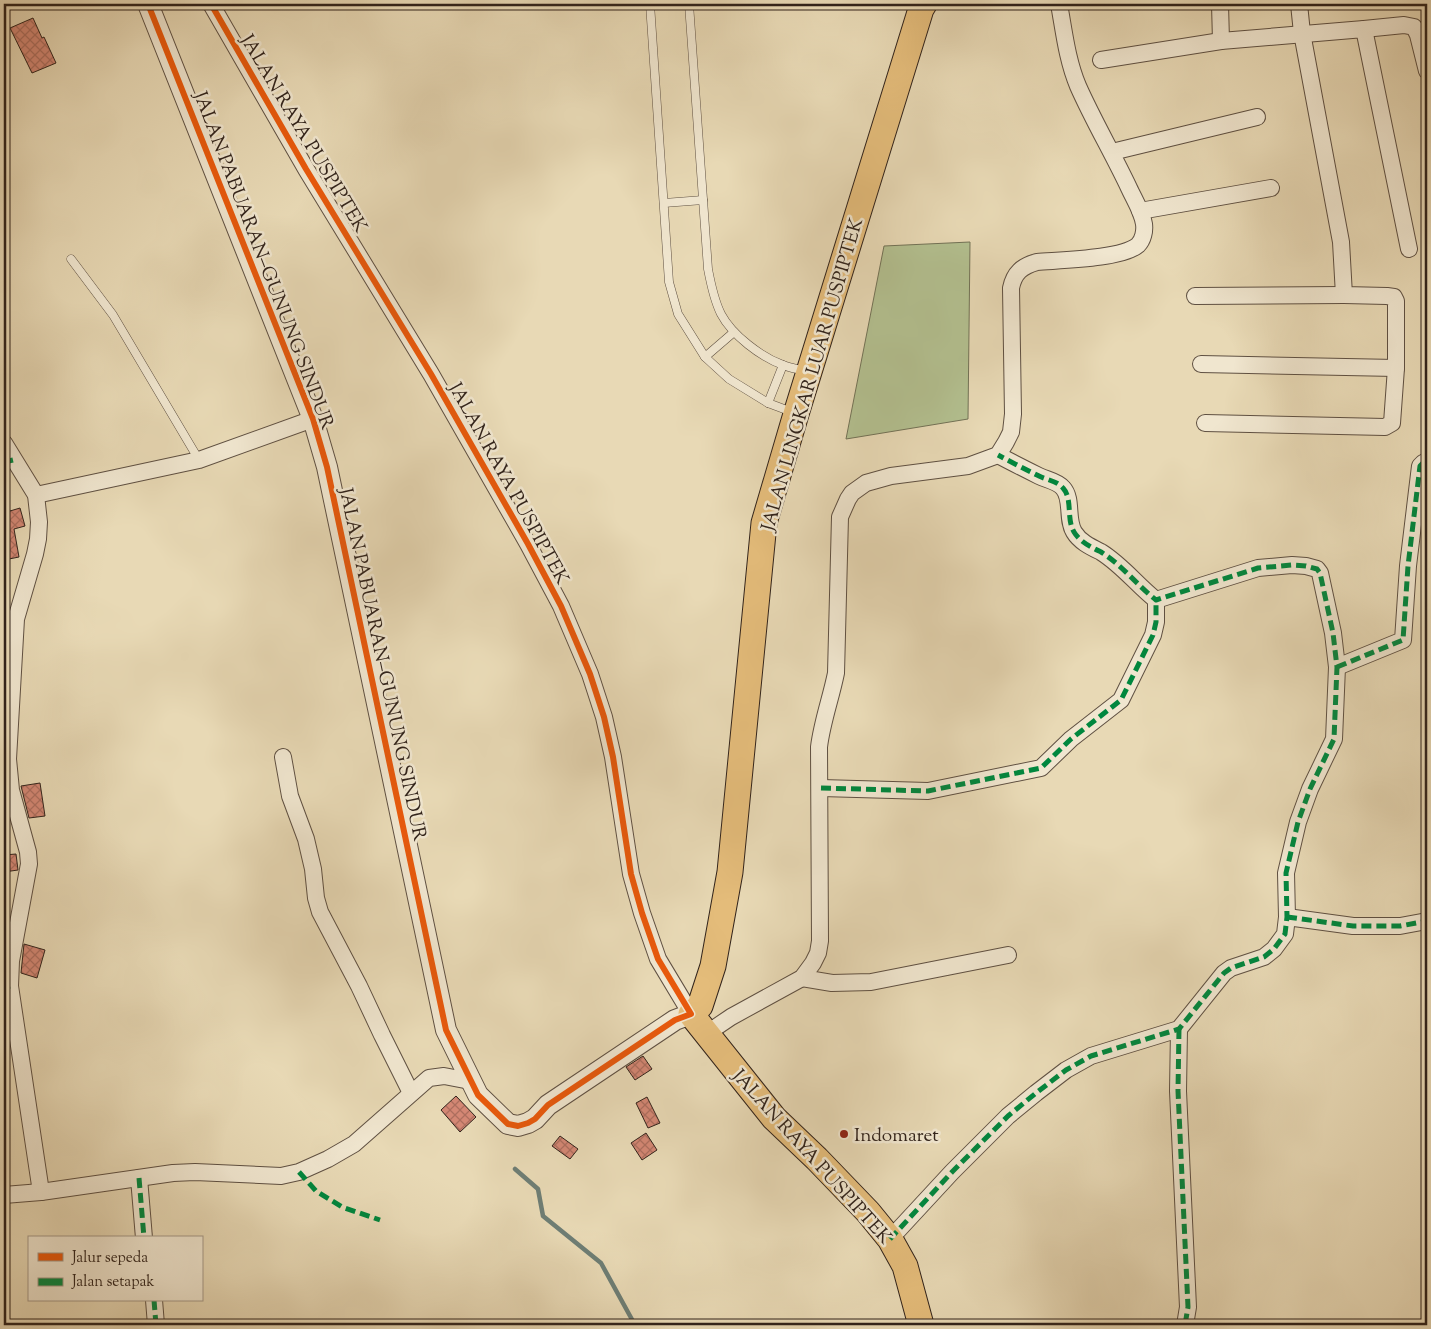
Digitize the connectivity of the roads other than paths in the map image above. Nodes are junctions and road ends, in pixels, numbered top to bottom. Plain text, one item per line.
1 (148, 4) edge
2 (211, 4) edge
3 (650, 4) edge
4 (689, 4) edge
5 (924, 4) edge
6 (1059, 4) edge
7 (1220, 4) edge
8 (1299, 4) edge
9 (1364, 29) junction
10 (1302, 34) junction
11 (1221, 41) junction
12 (1101, 60) dead end
13 (1427, 71) edge
14 (1257, 117) dead end
15 (1112, 152) junction
16 (1271, 188) dead end
17 (703, 200) junction
18 (664, 203) junction
19 (1140, 211) junction
20 (1409, 249) dead end
21 (72, 259) dead end
22 (1344, 295) junction
23 (1195, 296) dead end
24 (734, 332) junction
25 (705, 357) junction
26 (1201, 364) dead end
27 (783, 365) junction
28 (1396, 368) junction
29 (809, 372) junction
30 (768, 403) junction
31 (796, 414) junction
32 (314, 419) junction
33 (1205, 424) dead end
34 (4, 443) edge
35 (998, 455) junction
36 (199, 460) junction
37 (8, 461) edge
38 (1427, 461) edge
39 (36, 495) junction
40 (1156, 600) junction
41 (1338, 667) junction
42 (283, 757) dead end
43 (820, 788) junction
44 (1287, 918) junction
45 (1427, 921) edge
46 (1008, 955) dead end
47 (802, 978) junction
48 (7, 987) edge
49 (691, 1014) junction
50 (1179, 1029) junction
51 (706, 1034) junction
52 (470, 1080) junction
53 (411, 1092) junction
54 (139, 1178) junction
55 (41, 1192) junction
56 (4, 1195) edge
57 (144, 1236) edge
58 (890, 1239) junction
59 (154, 1302) edge
60 (156, 1325) edge
61 (921, 1325) edge
62 (1185, 1325) edge

1 - 32 street, JALAN PABUARAN–GUNUNG SINDUR
2 - 49 street, JALAN RAYA PUSPIPTEK
3 - 18 lane
4 - 17 lane
5 - 29 main road, JALAN LINGKAR LUAR PUSPIPTEK
6 - 15 street
7 - 11 street
8 - 10 street
9 - 10 street
9 - 13 street
9 - 20 street
10 - 11 street
10 - 22 street
11 - 12 street
14 - 15 street
15 - 19 street
16 - 19 street
17 - 18 lane
17 - 24 lane
18 - 25 lane
19 - 35 street
21 - 36 lane
22 - 23 street
22 - 28 street
24 - 25 lane
24 - 27 lane
25 - 30 lane
26 - 28 street
27 - 29 lane
27 - 30 lane
28 - 33 street
29 - 31 main road, JALAN LINGKAR LUAR PUSPIPTEK
30 - 31 lane
31 - 49 main road, JALAN LINGKAR LUAR PUSPIPTEK
32 - 36 street
32 - 52 street, JALAN PABUARAN–GUNUNG SINDUR
34 - 37 street
35 - 40 street
35 - 43 street
36 - 39 street
37 - 39 street
38 - 41 street
39 - 48 street
40 - 41 street
40 - 43 street
41 - 44 street
42 - 53 street
43 - 47 street
44 - 45 street
44 - 50 street
46 - 47 street
47 - 51 street
48 - 55 street
49 - 51 main road, JALAN RAYA PUSPIPTEK
49 - 52 street, JALAN PABUARAN–GUNUNG SINDUR
50 - 58 street
50 - 62 street
51 - 58 main road, JALAN RAYA PUSPIPTEK
52 - 53 street
53 - 54 street
54 - 55 street
54 - 57 street
55 - 56 street
58 - 61 main road, JALAN RAYA PUSPIPTEK
59 - 60 street

